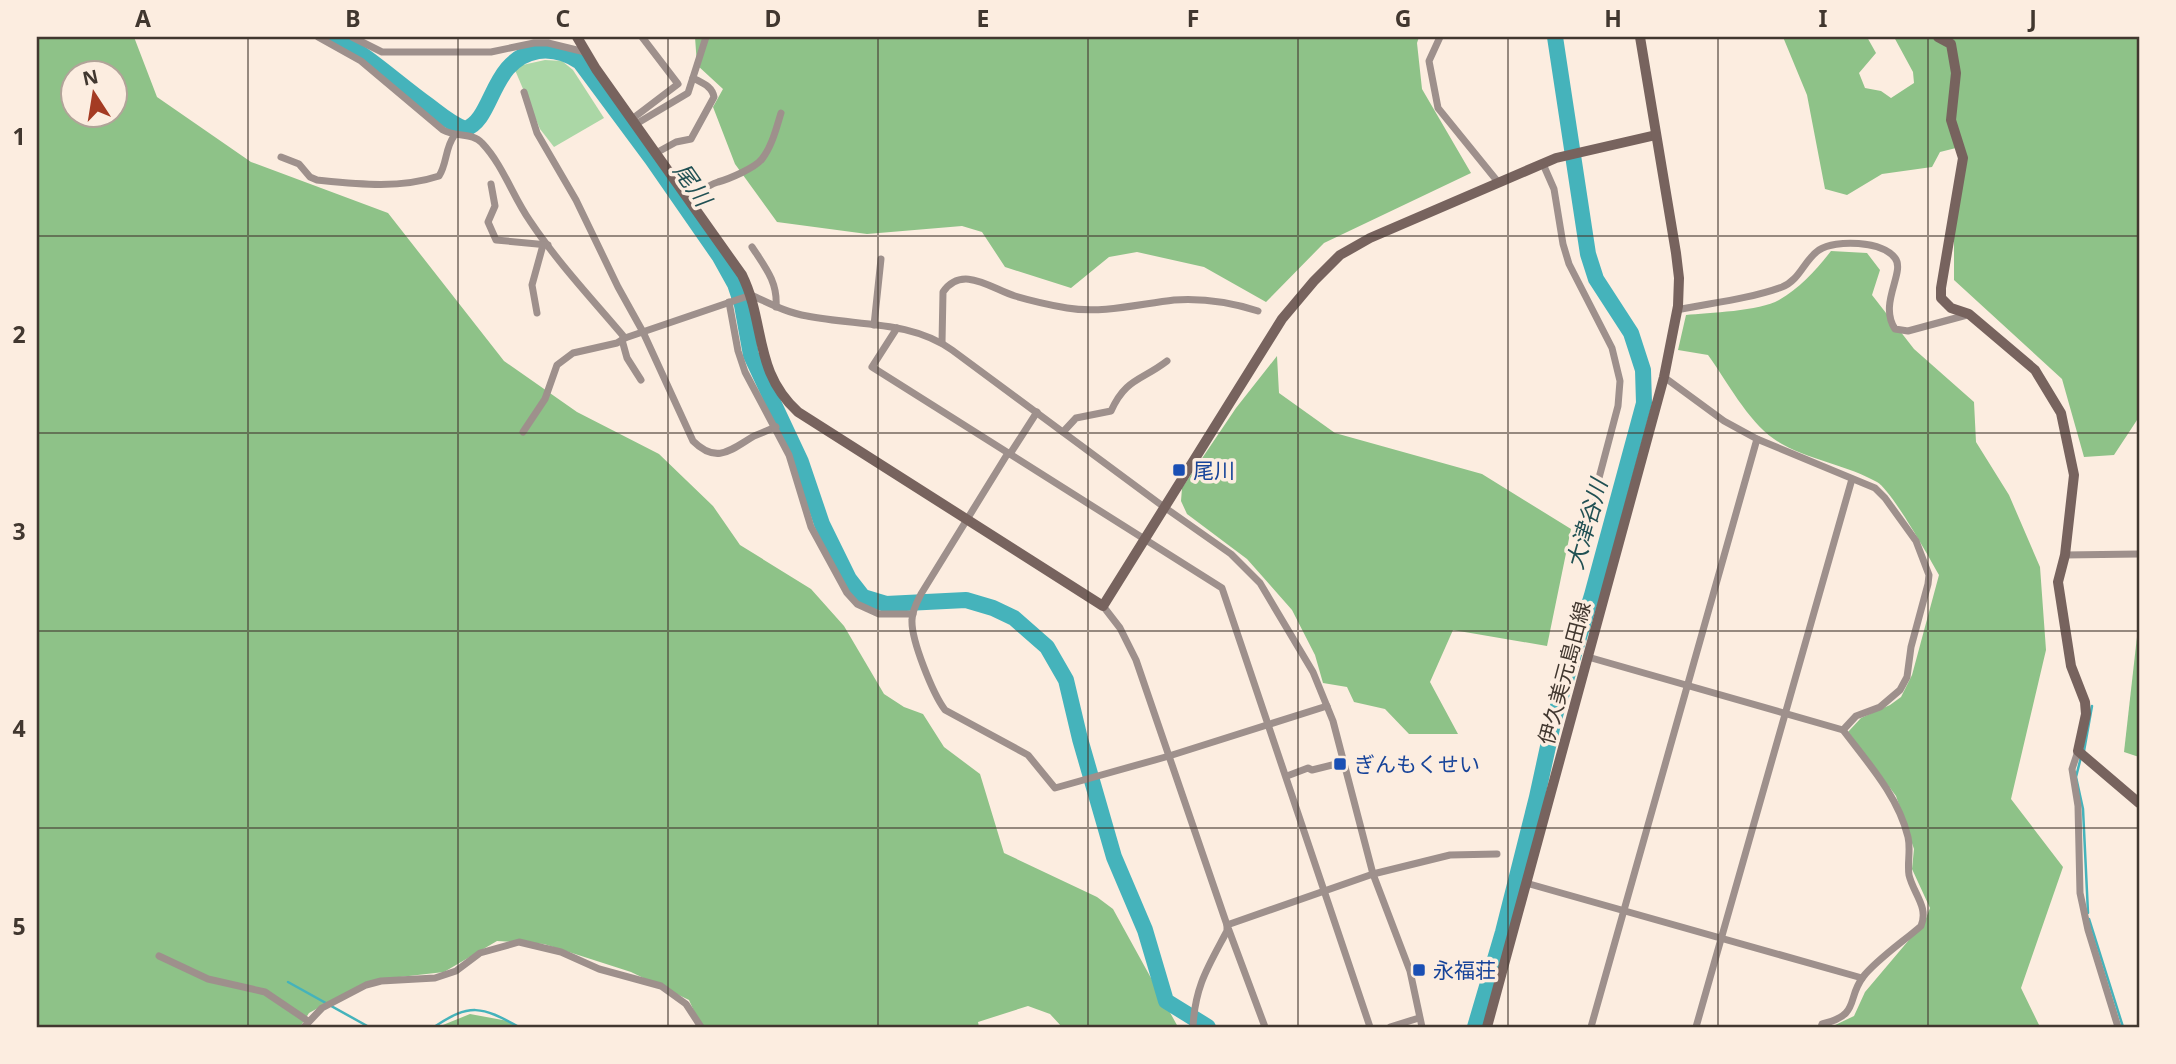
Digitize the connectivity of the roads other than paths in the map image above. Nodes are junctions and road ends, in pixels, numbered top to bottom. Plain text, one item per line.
1 (318, 37) edge
2 (352, 37) edge
3 (577, 37) edge
4 (642, 37) edge
5 (706, 37) edge
6 (1440, 37) edge
7 (1640, 37) edge
8 (1938, 37) edge
9 (585, 52) junction
10 (693, 78) junction
11 (524, 92) dead end
12 (781, 113) dead end
13 (634, 122) junction
14 (1656, 135) junction
15 (454, 136) junction
16 (656, 153) junction
17 (281, 157) dead end
18 (1543, 164) junction
19 (1498, 182) junction
20 (491, 184) dead end
21 (689, 199) junction
22 (545, 245) junction
23 (752, 247) dead end
24 (881, 259) dead end
25 (748, 296) junction
26 (730, 301) junction
27 (776, 307) junction
28 (1677, 310) junction
29 (1258, 311) dead end
30 (537, 313) dead end
31 (1969, 314) junction
32 (874, 325) junction
33 (897, 328) junction
34 (643, 332) junction
35 (624, 339) junction
36 (942, 343) junction
37 (1167, 361) dead end
38 (1664, 377) junction
39 (641, 380) dead end
40 (1037, 412) junction
41 (776, 427) junction
42 (523, 432) dead end
43 (1063, 432) junction
44 (1757, 439) junction
45 (1009, 454) junction
46 (1852, 479) junction
47 (1164, 507) junction
48 (968, 519) junction
49 (1586, 527) dead end
50 (1144, 539) junction
51 (2139, 554) edge
52 (2065, 555) junction
53 (1103, 606) junction
54 (913, 612) junction
55 (1588, 657) junction
56 (1687, 685) junction
57 (1327, 706) junction
58 (1785, 714) junction
59 (1269, 723) junction
60 (1843, 730) junction
61 (2078, 751) junction
62 (1169, 755) junction
63 (1344, 762) junction
64 (1287, 776) junction
65 (2139, 803) edge
66 (1497, 854) dead end
67 (1373, 874) junction
68 (1527, 883) junction
69 (1325, 891) junction
70 (1624, 910) junction
71 (1227, 925) junction
72 (1721, 938) junction
73 (159, 956) dead end
74 (1862, 978) junction
75 (1419, 1018) junction
76 (306, 1024) edge
77 (701, 1027) edge
78 (1193, 1027) edge
79 (1265, 1027) edge
80 (1370, 1027) edge
81 (1390, 1027) edge
82 (1422, 1027) edge
83 (1487, 1027) edge
84 (1591, 1027) edge
85 (1696, 1027) edge
86 (1821, 1027) edge
87 (2118, 1027) edge

1 - 15 street
2 - 9 street
3 - 9 street
4 - 13 street
5 - 10 street
6 - 19 street
7 - 14 street, 伊久美元島田線
8 - 31 street
9 - 13 street
10 - 13 street
10 - 16 street
11 - 34 street
12 - 21 street
13 - 16 street
14 - 18 street
14 - 28 street, 伊久美元島田線
15 - 17 street
15 - 22 street
16 - 21 street
18 - 19 street
18 - 49 street
19 - 47 street
20 - 22 street
21 - 25 street
22 - 30 street
22 - 35 street
23 - 27 street
24 - 32 street
25 - 26 street
25 - 27 street
25 - 48 street
26 - 34 street
26 - 41 street
27 - 32 street
28 - 31 street
28 - 38 street, 伊久美元島田線
29 - 36 street
31 - 52 street
32 - 33 street
33 - 36 street
33 - 45 street
34 - 35 street
34 - 41 street
35 - 39 street
35 - 42 street
36 - 40 street
37 - 43 street
38 - 44 street
38 - 55 street, 伊久美元島田線
40 - 43 street
40 - 45 street
41 - 54 street
43 - 47 street
44 - 46 street
44 - 56 street
45 - 48 street
45 - 50 street
46 - 58 street
46 - 60 street
47 - 50 street
47 - 57 street
48 - 53 street
48 - 54 street
50 - 53 street
50 - 59 street
51 - 52 street
52 - 61 street
53 - 62 street
54 - 62 street
55 - 56 street
55 - 68 street, 伊久美元島田線
56 - 58 street
56 - 70 street
57 - 59 street
57 - 63 street
58 - 60 street
58 - 72 street
59 - 62 street
59 - 64 street
60 - 74 street
61 - 65 street
61 - 87 street
62 - 71 street
63 - 64 street
63 - 67 street
64 - 69 street
66 - 67 street
67 - 69 street
67 - 75 street
68 - 70 street
68 - 83 street, 伊久美元島田線
69 - 71 street
69 - 80 street
70 - 72 street
70 - 84 street
71 - 78 street
71 - 79 street
72 - 74 street
72 - 85 street
73 - 76 street
74 - 86 street
75 - 81 street
75 - 82 street
76 - 77 street

